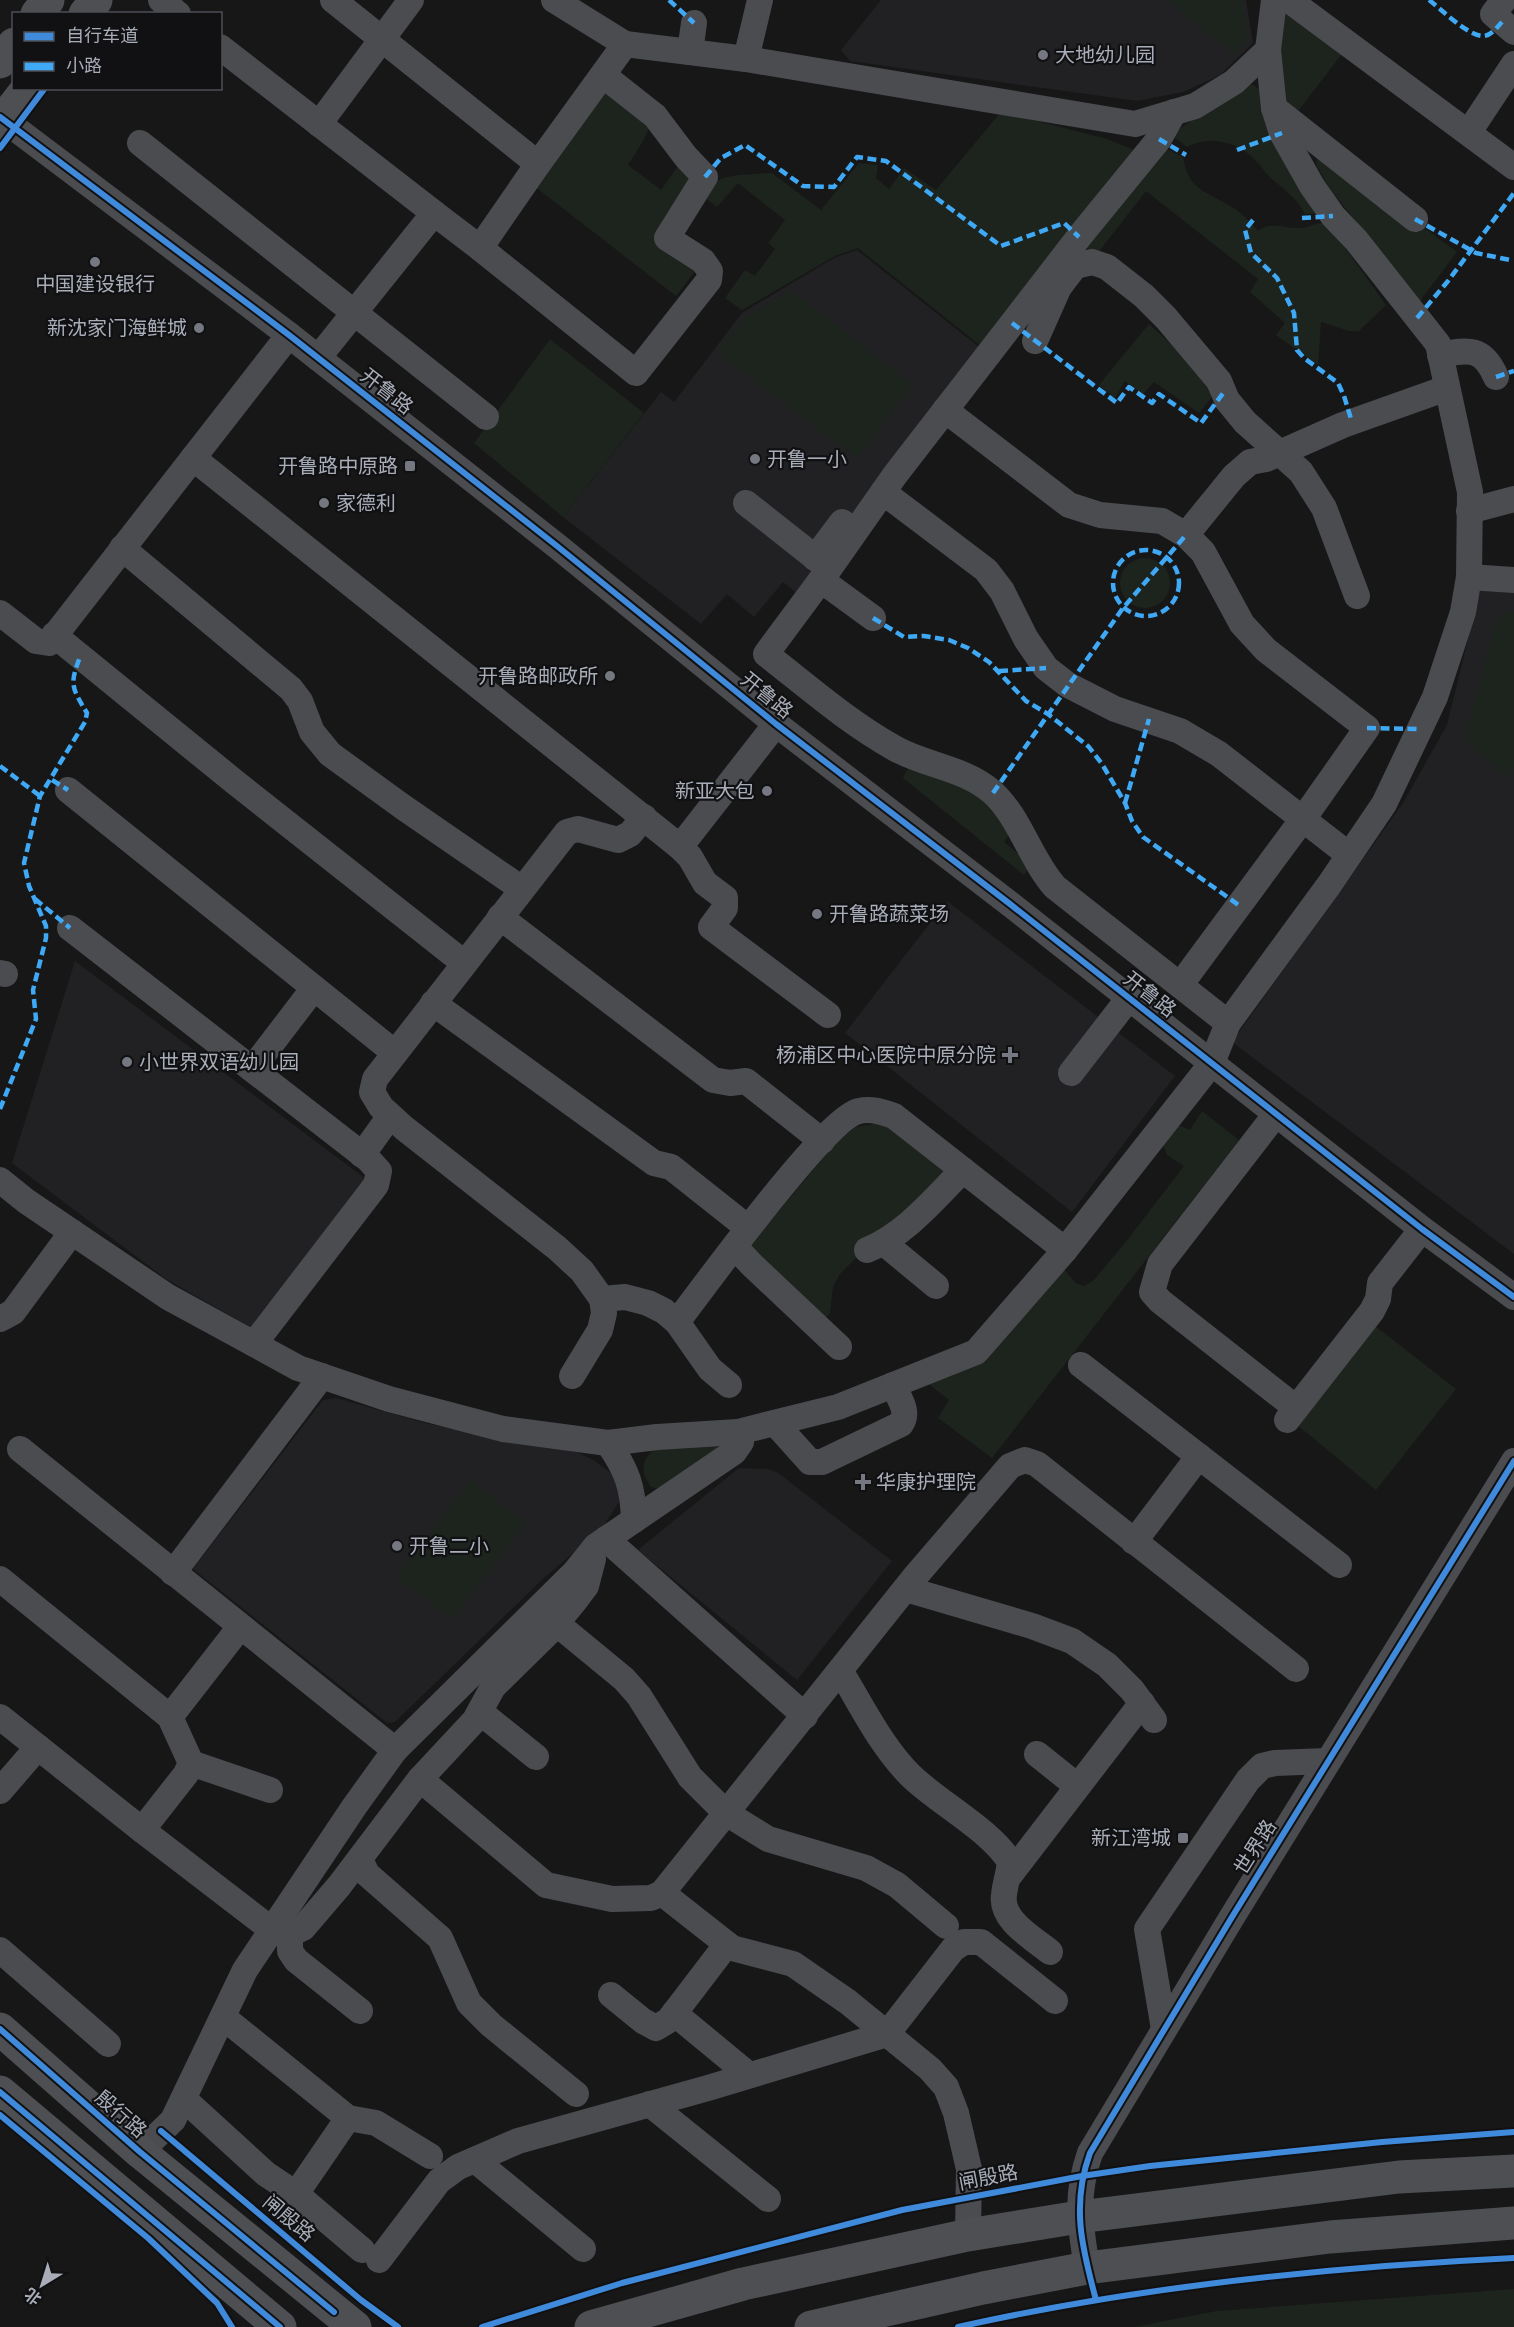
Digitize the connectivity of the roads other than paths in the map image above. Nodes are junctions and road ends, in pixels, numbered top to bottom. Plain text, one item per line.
1 (48, 0) edge
2 (161, 0) edge
3 (333, 0) edge
4 (411, 0) edge
5 (554, 0) edge
6 (760, 0) edge
7 (1274, 0) edge
8 (1289, 0) edge
9 (1504, 0) edge
10 (39, 12) edge
11 (176, 12) edge
12 (694, 22) dead end
13 (1514, 32) edge
14 (382, 39) junction
15 (625, 44) junction
16 (12, 47) edge
17 (222, 49) edge
18 (1268, 50) junction
19 (690, 52) junction
20 (746, 59) junction
21 (0, 62) edge
22 (1514, 64) edge
23 (603, 75) junction
24 (26, 90) edge
25 (1274, 108) junction
26 (1174, 112) junction
27 (1, 121) edge
28 (319, 124) junction
29 (1469, 132) junction
30 (140, 143) dead end
31 (538, 164) junction
32 (1514, 167) edge
33 (434, 213) junction
34 (1415, 219) dead end
35 (480, 248) junction
36 (354, 312) junction
37 (289, 335) junction
38 (1035, 341) dead end
39 (1440, 355) junction
40 (968, 357) dead end
41 (318, 358) junction
42 (1496, 377) dead end
43 (1447, 388) junction
44 (945, 410) junction
45 (486, 417) dead end
46 (1280, 452) junction
47 (193, 458) junction
48 (883, 492) junction
49 (1514, 499) edge
50 (746, 503) dead end
51 (1469, 511) junction
52 (1186, 535) junction
53 (122, 548) junction
54 (822, 569) junction
55 (1468, 577) junction
56 (1514, 580) edge
57 (1357, 596) dead end
58 (0, 613) edge
59 (873, 618) dead end
60 (54, 636) junction
61 (776, 724) junction
62 (68, 790) dead end
63 (644, 817) junction
64 (1303, 819) junction
65 (680, 847) junction
66 (1349, 855) junction
67 (522, 889) junction
68 (500, 917) junction
69 (70, 928) dead end
70 (464, 963) junction
71 (1181, 984) junction
72 (315, 988) junction
73 (1129, 998) junction
74 (433, 1003) junction
75 (828, 1015) dead end
76 (1228, 1023) junction
77 (395, 1053) junction
78 (1212, 1063) junction
79 (252, 1069) junction
80 (1071, 1073) dead end
81 (1276, 1114) junction
82 (390, 1116) junction
83 (822, 1141) junction
84 (362, 1155) junction
85 (963, 1170) junction
86 (0, 1180) edge
87 (1422, 1229) junction
88 (72, 1232) junction
89 (742, 1238) junction
90 (1065, 1250) junction
91 (936, 1286) dead end
92 (1514, 1297) edge
93 (602, 1299) junction
94 (0, 1319) edge
95 (677, 1323) junction
96 (254, 1344) junction
97 (839, 1347) dead end
98 (1081, 1365) dead end
99 (322, 1376) junction
100 (572, 1376) dead end
101 (729, 1384) dead end
102 (893, 1385) junction
103 (775, 1423) junction
104 (738, 1432) junction
105 (608, 1443) junction
106 (20, 1449) dead end
107 (1199, 1456) junction
108 (1514, 1461) edge
109 (634, 1520) junction
110 (1134, 1542) junction
111 (601, 1543) junction
112 (1339, 1565) dead end
113 (172, 1573) junction
114 (0, 1579) edge
115 (906, 1588) junction
116 (556, 1623) junction
117 (240, 1627) junction
118 (1296, 1669) dead end
119 (841, 1672) junction
120 (480, 1712) junction
121 (0, 1716) edge
122 (805, 1716) junction
123 (170, 1717) junction
124 (38, 1746) junction
125 (395, 1750) junction
126 (1037, 1754) dead end
127 (536, 1757) dead end
128 (1327, 1761) junction
129 (191, 1763) junction
130 (420, 1779) junction
131 (1077, 1786) junction
132 (270, 1790) dead end
133 (0, 1791) edge
134 (726, 1813) junction
135 (142, 1830) junction
136 (360, 1859) junction
137 (1009, 1876) junction
138 (662, 1893) junction
139 (946, 1926) dead end
140 (281, 1932) junction
141 (727, 1944) junction
142 (0, 1950) edge
143 (1050, 1952) dead end
144 (611, 1995) dead end
145 (1055, 2001) dead end
146 (360, 2011) dead end
147 (674, 2013) junction
148 (223, 2017) junction
149 (0, 2029) edge
150 (1164, 2030) junction
151 (886, 2034) junction
152 (108, 2044) dead end
153 (749, 2075) junction
154 (0, 2092) edge
155 (576, 2094) dead end
156 (184, 2100) junction
157 (650, 2104) junction
158 (348, 2118) junction
159 (140, 2152) junction
160 (429, 2156) dead end
161 (475, 2160) junction
162 (1514, 2171) edge
163 (296, 2194) junction
164 (768, 2199) dead end
165 (1079, 2217) junction
166 (1514, 2223) edge
167 (968, 2235) junction
168 (583, 2249) dead end
169 (1087, 2268) junction
170 (280, 2327) edge
171 (355, 2327) edge
172 (591, 2327) edge
173 (811, 2327) edge

1 - 10 main road
2 - 11 street
3 - 14 street
4 - 14 street
5 - 15 street
6 - 20 street
7 - 18 street
8 - 29 street
9 - 13 street
12 - 19 street
14 - 28 street
14 - 31 street
15 - 19 street
15 - 23 street
16 - 21 main road
17 - 28 street
18 - 25 street
18 - 26 street
19 - 20 street
20 - 26 street
22 - 29 street
23 - 31 street
23 - 35 street
24 - 27 main road
25 - 34 street
25 - 39 street
26 - 44 street
27 - 37 street, 开鲁路
28 - 33 street
29 - 32 street
30 - 36 street
31 - 35 street
33 - 35 street
33 - 36 street
36 - 41 street
36 - 45 street
37 - 41 street, 开鲁路
37 - 47 street
38 - 46 street
39 - 42 street
39 - 43 street
40 - 54 street
41 - 61 street, 开鲁路
43 - 46 street
43 - 51 street
44 - 48 street
44 - 52 street
46 - 52 street
46 - 57 street
47 - 53 street
47 - 63 street
48 - 54 street
48 - 64 street
49 - 51 street
50 - 54 street
51 - 55 street
52 - 64 street
53 - 60 street
53 - 67 street
54 - 59 street
54 - 71 street
55 - 56 street
55 - 66 street
58 - 60 street
60 - 70 street
61 - 65 street
61 - 73 street, 开鲁路
62 - 72 street
63 - 65 street
63 - 67 street
64 - 66 street
64 - 71 street
65 - 75 street
66 - 76 street
67 - 68 street
68 - 70 street
68 - 83 street
69 - 79 street
70 - 74 street
71 - 76 street
72 - 77 street
72 - 79 street
73 - 78 street, 开鲁路
73 - 80 street
74 - 77 street
74 - 89 street
76 - 78 street
77 - 82 street
78 - 81 street, 开鲁路
78 - 90 street
79 - 84 street
81 - 87 street, 开鲁路
81 - 87 street
82 - 84 street
82 - 93 street
83 - 85 street
83 - 89 street
84 - 96 street
85 - 90 street
85 - 91 street
86 - 88 street
87 - 92 street, 开鲁路
88 - 94 street
88 - 96 street
89 - 95 street
89 - 97 street
90 - 102 street
93 - 95 street
93 - 100 street
95 - 101 street
96 - 99 street
98 - 107 street
99 - 105 street
99 - 113 street
102 - 103 street
102 - 103 street
103 - 104 street
104 - 105 street
104 - 109 street
105 - 109 street
106 - 113 street
107 - 110 street
107 - 112 street
108 - 128 street, 世界路
109 - 111 street
110 - 115 street
110 - 118 street
111 - 116 street
111 - 122 street
111 - 125 street
113 - 117 street
114 - 123 street
115 - 119 street
115 - 131 street
116 - 120 street
116 - 134 street
117 - 123 street
117 - 125 street
119 - 122 street
119 - 137 street
120 - 127 street
120 - 130 street
121 - 124 street
122 - 134 street
123 - 129 street
124 - 133 street
124 - 135 street
125 - 140 street
126 - 131 street
128 - 150 street, 世界路
128 - 150 street
129 - 132 street
129 - 135 street
130 - 136 street
130 - 138 street
131 - 137 street
134 - 138 street
134 - 139 street
135 - 140 street
136 - 140 street
136 - 155 street
137 - 143 street
138 - 141 street
140 - 146 street
140 - 148 street
141 - 147 street
141 - 151 street
142 - 152 street
144 - 147 street
145 - 151 street
147 - 153 street
148 - 156 street
148 - 158 street
149 - 159 main road, 殷行路
150 - 165 street, 世界路
151 - 153 street
151 - 167 street
153 - 157 street
154 - 170 main road
156 - 159 street
156 - 163 street
157 - 161 street
157 - 164 street
158 - 160 street
158 - 163 street
159 - 171 main road, 殷行路
161 - 163 street
161 - 168 street
162 - 165 main road
165 - 167 main road
165 - 169 street, 世界路
166 - 169 main road
167 - 172 main road
169 - 173 main road

